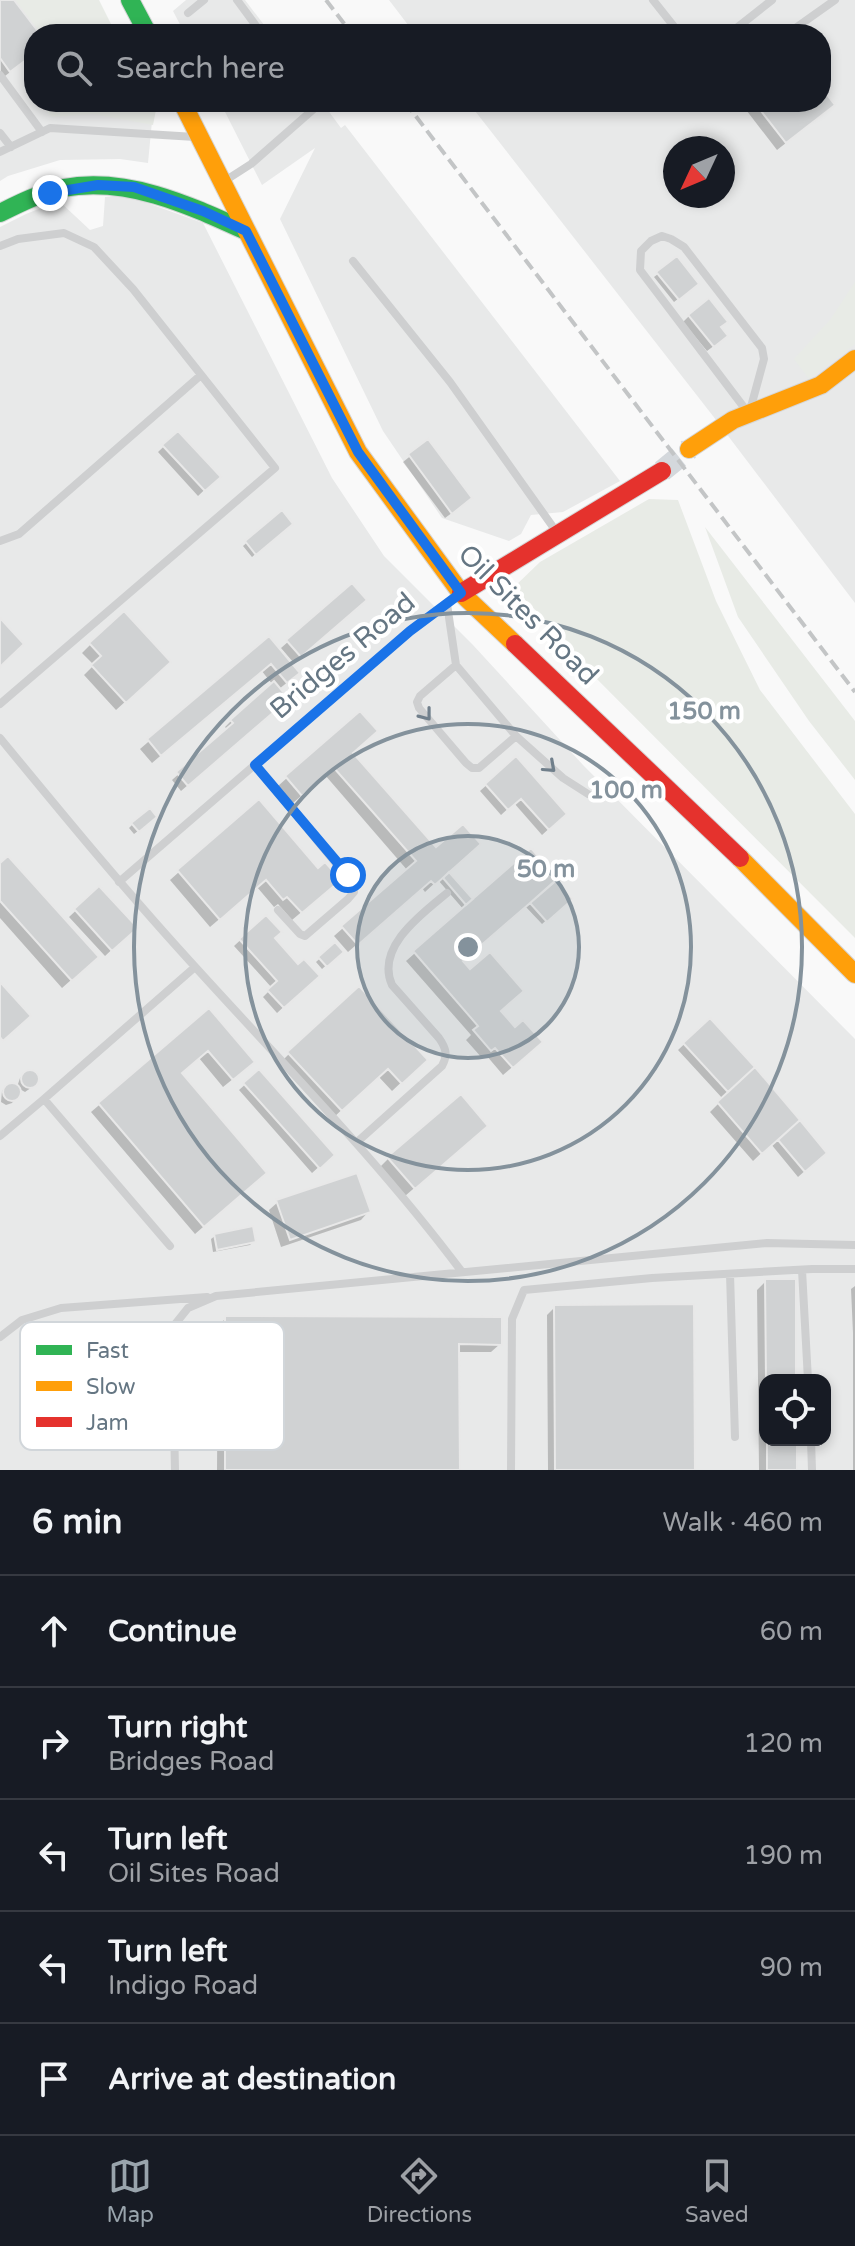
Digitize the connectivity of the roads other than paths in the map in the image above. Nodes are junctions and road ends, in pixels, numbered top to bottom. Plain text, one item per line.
1 (130, 0) edge
2 (204, 0) edge
3 (237, 0) edge
4 (653, 0) edge
5 (772, 0) edge
6 (835, 0) edge
7 (188, 13) dead end
8 (143, 24) edge
9 (255, 24) edge
10 (672, 24) edge
11 (742, 24) edge
12 (801, 24) edge
13 (0, 75) edge
14 (24, 108) edge
15 (27, 112) edge
16 (187, 112) edge
17 (310, 112) edge
18 (42, 132) junction
19 (0, 133) edge
20 (200, 137) junction
21 (11, 147) junction
22 (0, 152) edge
23 (222, 182) junction
24 (0, 213) edge
25 (246, 231) junction
26 (0, 246) edge
27 (353, 261) dead end
28 (855, 359) edge
29 (201, 375) junction
30 (749, 414) junction
31 (689, 449) tunnel mouth
32 (662, 471) tunnel mouth
33 (558, 534) junction
34 (0, 541) edge
35 (454, 599) junction
36 (456, 665) junction
37 (0, 704) edge
38 (516, 736) junction
39 (0, 738) edge
40 (255, 765) junction
41 (588, 794) dead end
42 (119, 882) junction
43 (447, 893) dead end
44 (278, 910) dead end
45 (195, 967) junction
46 (855, 974) edge
47 (44, 1099) junction
48 (0, 1136) edge
49 (356, 1143) junction
50 (855, 1245) edge
51 (170, 1246) dead end
52 (855, 1269) edge
53 (802, 1270) junction
54 (462, 1272) junction
55 (730, 1274) junction
56 (216, 1296) junction
57 (177, 1322) edge
58 (0, 1337) edge
59 (808, 1374) edge
60 (735, 1437) dead end
61 (811, 1446) edge
62 (175, 1450) edge
63 (175, 1470) edge
64 (511, 1470) edge
65 (812, 1470) edge

1 - 8 street
2 - 7 lane
3 - 9 lane
4 - 10 lane
5 - 11 lane
6 - 12 lane
13 - 14 lane
15 - 18 lane
16 - 20 street, Oil Sites Road
17 - 23 lane
18 - 20 lane
18 - 21 lane
19 - 21 lane
20 - 23 street, Oil Sites Road
21 - 22 lane
23 - 25 street, Oil Sites Road
24 - 25 street
25 - 35 street, Oil Sites Road
26 - 29 lane
27 - 33 lane
28 - 30 street
29 - 34 lane
29 - 37 lane
30 - 30 lane
30 - 31 street
32 - 33 street, Bridges Road
33 - 35 street, Bridges Road
35 - 36 lane
35 - 40 lane, Bridges Road
35 - 46 street, Oil Sites Road
36 - 38 lane
36 -> 38 lane
38 -> 41 lane
39 - 42 lane
40 - 42 lane, Bridges Road
40 - 44 lane
42 - 45 lane
43 - 49 lane
45 - 47 lane
45 - 49 lane
47 - 48 lane
47 - 51 lane
49 - 54 lane
50 - 54 lane
52 - 53 lane
53 - 55 lane
53 - 59 lane
54 - 56 lane
55 - 60 lane
55 - 64 lane
56 - 57 lane
56 - 58 lane
61 - 65 lane
62 - 63 lane

